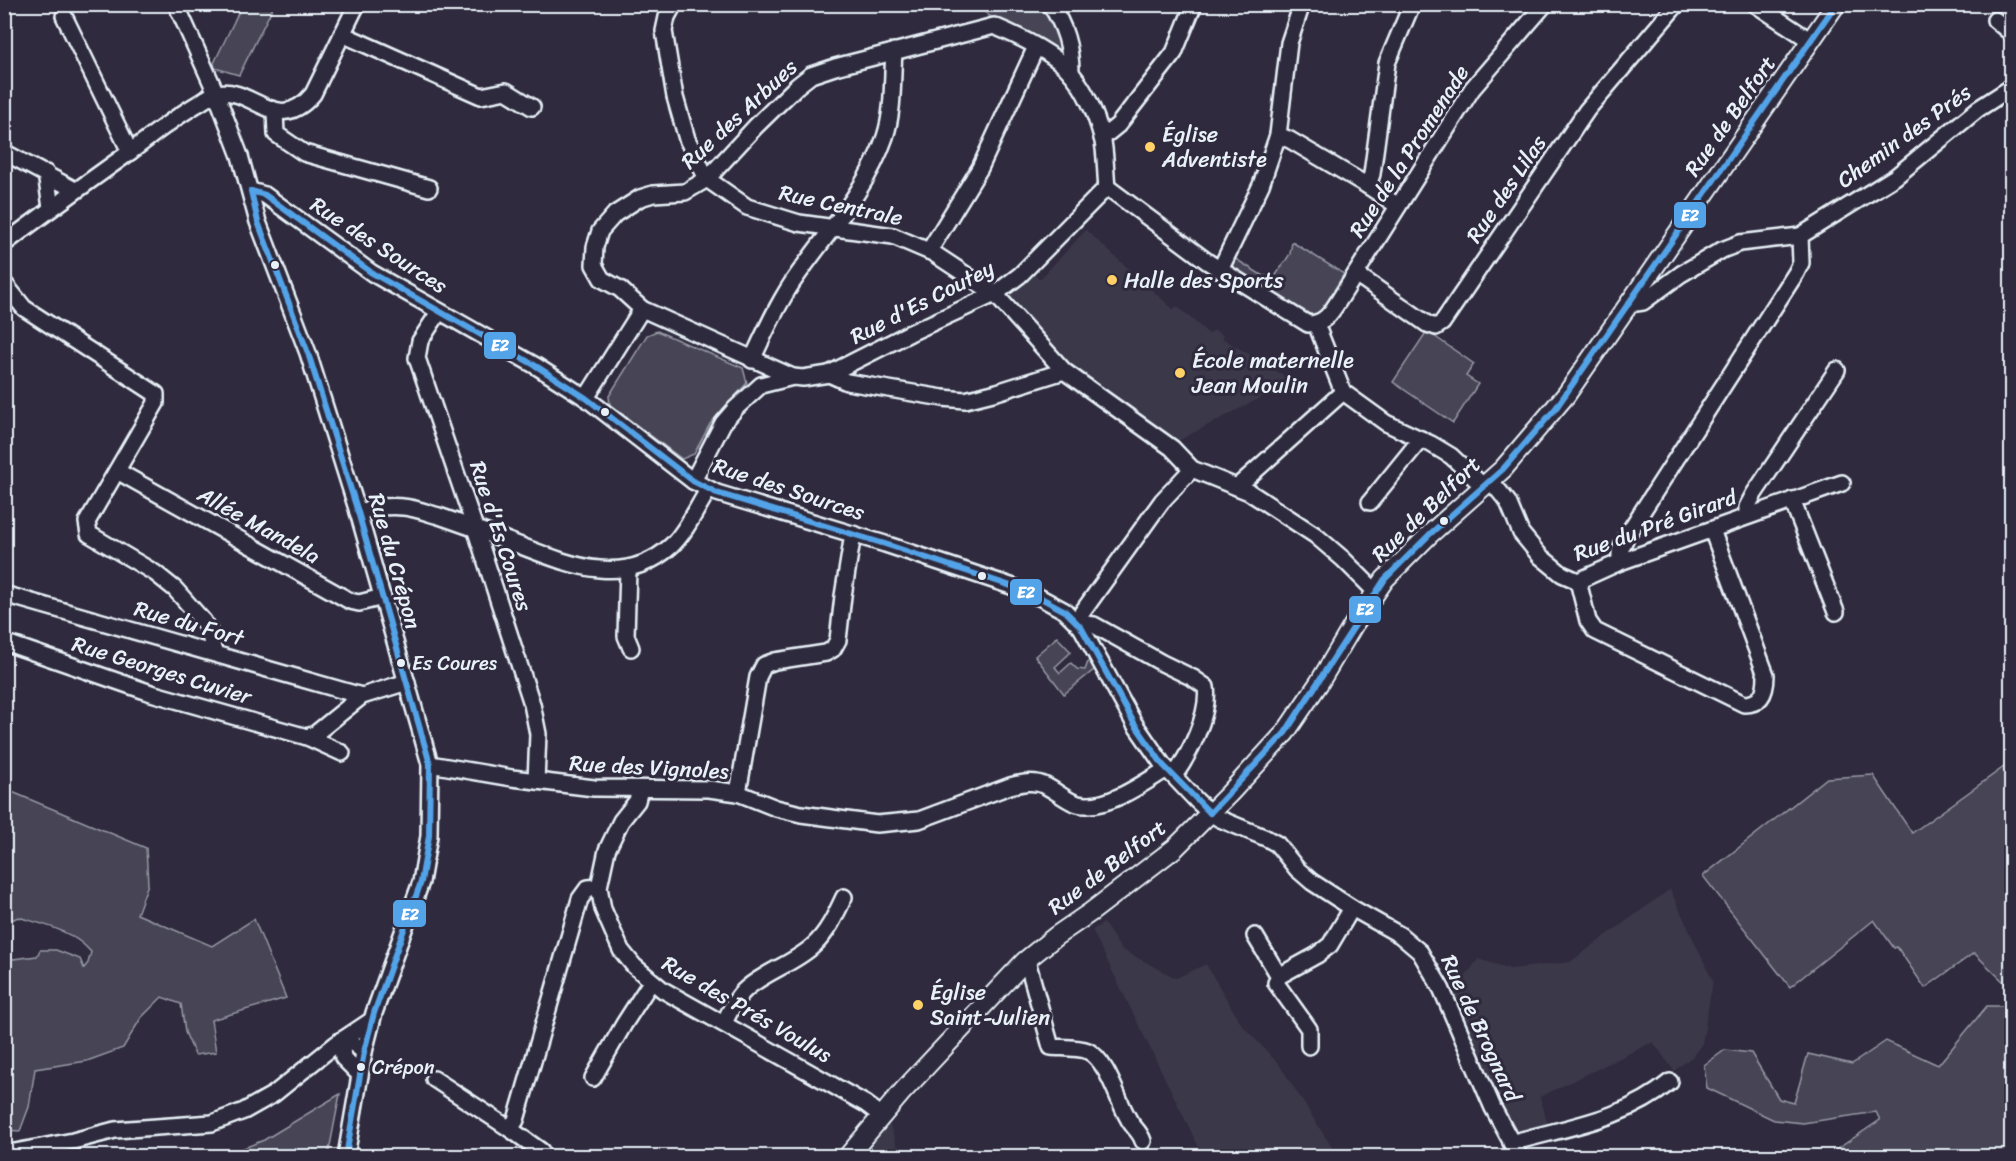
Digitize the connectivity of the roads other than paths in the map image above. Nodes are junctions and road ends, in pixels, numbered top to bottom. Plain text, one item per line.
1 (176, 4) edge
2 (357, 4) edge
3 (674, 4) edge
4 (1050, 4) edge
5 (1194, 4) edge
6 (1302, 4) edge
7 (1412, 4) edge
8 (1545, 4) edge
9 (1677, 4) edge
10 (1755, 4) edge
11 (1836, 4) edge
12 (64, 16) dead end
13 (1995, 20) dead end
14 (342, 34) junction
15 (2012, 34) edge
16 (1811, 41) junction
17 (1036, 47) junction
18 (894, 51) junction
19 (1071, 73) junction
20 (2012, 87) edge
21 (216, 93) junction
22 (532, 107) dead end
23 (275, 111) junction
24 (1278, 135) junction
25 (1102, 138) junction
26 (4, 152) edge
27 (130, 152) junction
28 (46, 173) junction
29 (707, 179) junction
30 (1368, 186) junction
31 (1107, 187) junction
32 (429, 188) dead end
33 (75, 190) junction
34 (251, 191) junction
35 (1398, 206) junction
36 (51, 208) junction
37 (833, 228) junction
38 (1800, 236) junction
39 (4, 244) edge
40 (929, 251) junction
41 (1221, 270) junction
42 (1356, 274) junction
43 (4, 283) edge
44 (995, 294) junction
45 (1629, 304) junction
46 (642, 309) junction
47 (440, 312) junction
48 (1316, 324) junction
49 (752, 360) junction
50 (1837, 370) dead end
51 (1064, 371) junction
52 (829, 374) junction
53 (793, 377) junction
54 (1343, 392) junction
55 (751, 394) junction
56 (586, 398) junction
57 (1421, 439) junction
58 (1192, 469) junction
59 (117, 471) junction
60 (693, 481) junction
61 (1487, 483) junction
62 (1842, 483) dead end
63 (1237, 487) junction
64 (709, 489) junction
65 (1792, 500) junction
66 (1370, 502) dead end
67 (358, 512) junction
68 (1747, 516) junction
69 (475, 528) junction
70 (1712, 530) junction
71 (854, 534) junction
72 (1620, 562) junction
73 (628, 569) junction
74 (1578, 581) junction
75 (1376, 592) junction
76 (4, 594) edge
77 (383, 597) junction
78 (1836, 612) dead end
79 (1078, 624) junction
80 (4, 642) edge
81 (631, 648) dead end
82 (214, 653) junction
83 (406, 682) junction
84 (362, 696) junction
85 (307, 737) junction
86 (342, 753) dead end
87 (430, 764) junction
88 (1170, 773) junction
89 (536, 781) junction
90 (640, 789) junction
91 (738, 793) junction
92 (1210, 813) junction
93 (599, 887) junction
94 (844, 897) dead end
95 (1352, 908) junction
96 (1255, 936) dead end
97 (1025, 961) junction
98 (1279, 976) junction
99 (651, 982) junction
100 (372, 1020) junction
101 (724, 1023) junction
102 (341, 1040) junction
103 (1310, 1046) dead end
104 (364, 1052) junction
105 (343, 1058) junction
106 (316, 1060) junction
107 (360, 1075) junction
108 (593, 1078) dead end
109 (434, 1079) dead end
110 (1670, 1082) dead end
111 (882, 1116) junction
112 (510, 1129) junction
113 (1143, 1141) dead end
114 (1515, 1150) edge
115 (4, 1154) edge
116 (345, 1156) edge
117 (543, 1156) edge
118 (848, 1156) edge

1 - 21 street, Rue du Crépon
2 - 14 street
3 - 29 street, Rue Centrale
4 - 19 street
5 - 25 street
6 - 24 street
7 - 30 street
8 - 35 street, Rue de la Promenade
9 - 42 street, Rue des Lilas
10 - 16 street
11 - 16 main road, Rue de Belfort
12 - 27 street
13 - 15 street
14 - 22 street
14 - 23 street
16 - 45 main road, Rue de Belfort
17 - 18 street, Rue des Arbues
17 - 19 street, Rue des Arbues
17 - 40 street
18 - 29 street, Rue des Arbues
18 - 37 street
19 - 25 street, Rue des Arbues
20 - 38 street, Chemin des Prés
21 - 23 street
21 - 27 street
21 - 34 street, Rue du Crépon
23 - 32 street
24 - 30 street
24 - 41 street
25 - 31 street, Rue des Arbues
26 - 28 street
27 - 33 street
28 - 33 street
28 - 36 street
29 - 37 street, Rue Centrale
29 - 46 street, Rue des Arbues
30 - 35 street
31 - 41 street
31 - 44 street, Rue d'Es Coutey
33 - 36 street
34 - 47 street, Rue des Sources
34 - 67 street, Rue du Crépon
35 - 42 street, Rue de la Promenade
36 - 39 street
37 - 40 street, Rue Centrale
37 - 49 street
38 - 45 street, Chemin des Prés
38 - 72 street
40 - 44 street, Rue Centrale
41 - 48 street
42 - 48 street, Rue de la Promenade
43 - 59 street
44 - 51 street, Rue Centrale
44 - 52 street, Rue d'Es Coutey
45 - 61 main road, Rue de Belfort
46 - 49 street, Rue des Arbues
46 - 56 street
47 - 56 street, Rue des Sources
47 - 69 street, Rue d'Es Coures
48 - 54 street
49 - 53 street, Rue des Arbues
49 - 55 street
50 - 68 street
51 - 52 street
51 - 58 street, Rue Centrale
52 - 53 street
53 - 55 street
54 - 57 street, Rue du Pré Girard
54 - 63 street
55 - 60 street
56 - 60 street, Rue des Sources
57 - 61 street, Rue du Pré Girard
57 - 66 street
58 - 63 street
58 - 79 street
59 - 77 street, Allée Mandela
59 - 82 street
60 - 64 street, Rue des Sources
61 - 74 street, Rue du Pré Girard
61 - 75 main road, Rue de Belfort
62 - 65 street, Rue du Pré Girard
63 - 75 street
64 - 71 street, Rue des Sources
64 - 73 street
65 - 68 street, Rue du Pré Girard
65 - 78 street
67 - 69 street
67 - 77 street, Rue du Crépon
68 - 70 street, Rue du Pré Girard
69 - 73 street
69 - 89 street, Rue d'Es Coures
70 - 72 street, Rue du Pré Girard
70 - 74 street
71 - 79 street, Rue des Sources
71 - 91 street
72 - 74 street, Rue du Pré Girard
73 - 81 street
75 - 92 main road, Rue de Belfort
76 - 82 street, Rue du Fort
77 - 83 street, Rue du Crépon
79 - 88 street, Rue des Sources
79 - 88 street
80 - 85 street, Rue Georges Cuvier
82 - 84 street, Rue du Fort
83 - 84 street
83 - 87 street, Rue du Crépon
84 - 85 street
85 - 86 street, Rue Georges Cuvier
87 - 89 street, Rue des Vignoles
87 - 100 street, Rue du Crépon
88 - 91 street, Rue des Vignoles
88 - 92 street, Rue des Sources
89 - 90 street, Rue des Vignoles
90 - 91 street, Rue des Vignoles
90 - 93 street, Rue des Prés Voulus
92 - 95 street, Rue de Brognard
92 - 97 main road, Rue de Belfort
93 - 99 street, Rue des Prés Voulus
93 - 112 street
94 - 101 street
95 - 98 street
95 - 114 street, Rue de Brognard
96 - 98 street
97 - 111 main road, Rue de Belfort
97 - 113 street
98 - 103 street
99 - 101 street, Rue des Prés Voulus
99 - 108 street
100 - 102 street
100 - 104 street, Rue du Crépon
101 - 111 street, Rue des Prés Voulus
102 - 104 street
102 - 105 street
102 - 106 street
104 - 105 street
104 - 107 street, Rue du Crépon
105 - 106 street
105 - 107 street
106 - 115 street
107 - 116 street, Rue du Crépon
109 - 112 street
110 - 114 street
111 - 118 main road, Rue de Belfort
112 - 117 street

